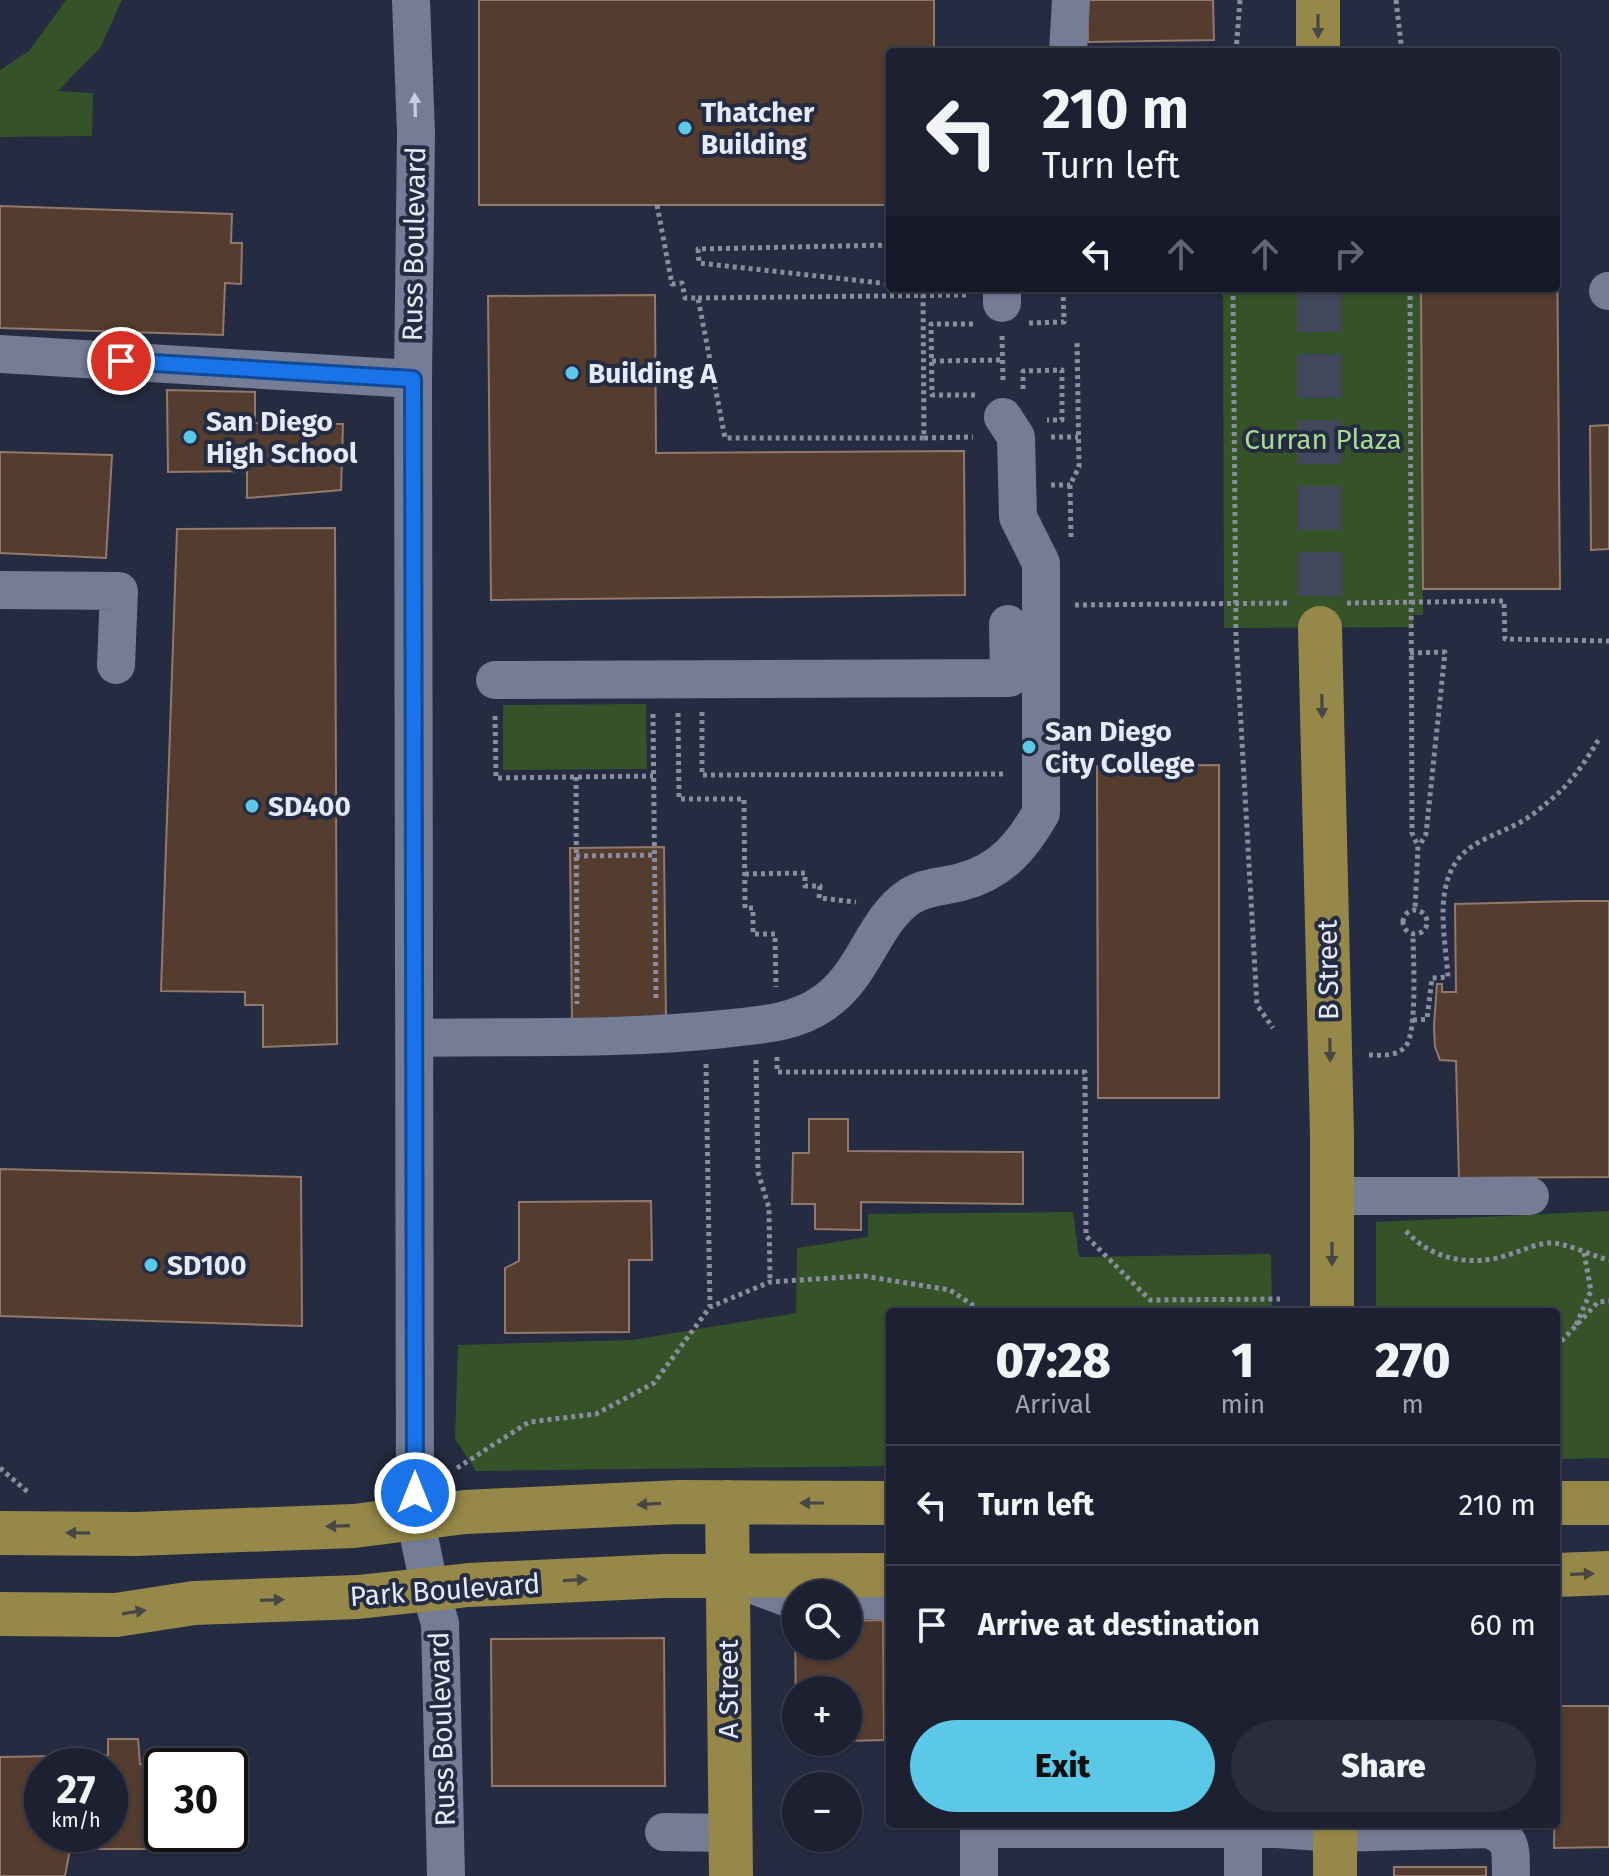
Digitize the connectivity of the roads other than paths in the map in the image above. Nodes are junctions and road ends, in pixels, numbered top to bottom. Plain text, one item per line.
1 (411, 0) edge
2 (1071, 0) edge
3 (1318, 0) edge
4 (1068, 48) edge
5 (1318, 48) edge
6 (0, 354) edge
7 (413, 379) junction
8 (1003, 407) road end
9 (0, 590) edge
10 (1322, 611) tunnel mouth
11 (1008, 624) dead end
12 (116, 665) dead end
13 (495, 680) road end
14 (414, 1038) junction
15 (1332, 1196) junction
16 (1530, 1196) dead end
17 (1332, 1308) edge
18 (727, 1502) junction
19 (886, 1503) edge
20 (1560, 1503) edge
21 (1609, 1503) edge
22 (415, 1517) junction
23 (0, 1533) edge
24 (1609, 1573) edge
25 (727, 1575) junction
26 (886, 1575) edge
27 (1560, 1575) edge
28 (430, 1590) junction
29 (782, 1596) edge
30 (862, 1600) edge
31 (886, 1600) edge
32 (0, 1614) edge
33 (1335, 1828) edge
34 (1243, 1829) junction
35 (664, 1832) dead end
36 (729, 1833) junction
37 (446, 1876) edge
38 (731, 1876) edge
39 (979, 1876) edge
40 (1243, 1876) edge
41 (1335, 1876) edge
42 (1511, 1876) edge

7 -> 1 street, Russ Boulevard
2 - 4 street
3 -> 5 main road
6 - 7 street
7 - 14 street, Russ Boulevard
8 - 14 street
9 - 12 street
10 -> 15 main road, B Street
11 - 13 street
14 - 22 street, Russ Boulevard
15 - 16 street
15 -> 17 main road, B Street
19 -> 18 main road
18 -> 22 main road
18 - 25 main road, A Street
20 - 21 main road
22 -> 23 main road
22 - 28 street, Russ Boulevard
27 -> 24 main road
25 - 26 main road, Park Boulevard
28 -> 25 main road, Park Boulevard
25 - 29 street
25 - 36 main road, A Street
32 -> 28 main road, Park Boulevard
28 - 37 street, Russ Boulevard
30 - 31 street
33 - 34 street
33 - 41 main road
33 - 42 street
34 - 39 street
34 - 40 street
35 - 36 street
36 - 38 main road, A Street

